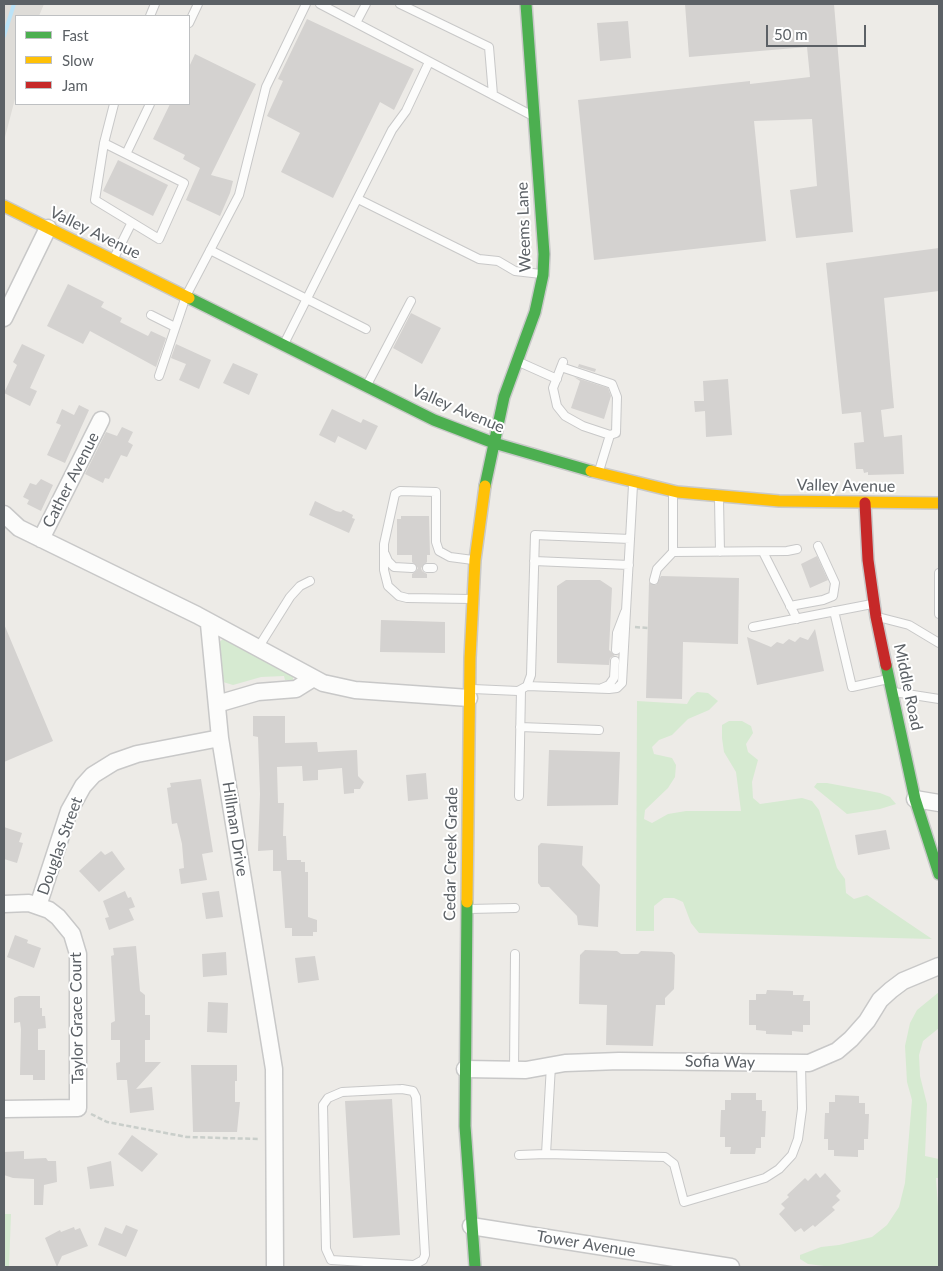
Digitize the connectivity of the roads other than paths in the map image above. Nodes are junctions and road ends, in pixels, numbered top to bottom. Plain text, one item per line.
1 (198, 4) edge
2 (306, 4) edge
3 (320, 4) edge
4 (366, 4) edge
5 (400, 4) edge
6 (526, 4) edge
7 (190, 21) edge
8 (356, 22) junction
9 (429, 62) junction
10 (493, 95) junction
11 (114, 105) edge
12 (150, 105) edge
13 (534, 117) junction
14 (104, 143) junction
15 (126, 154) junction
16 (358, 199) junction
17 (4, 206) edge
18 (131, 224) junction
19 (48, 228) junction
20 (210, 250) junction
21 (112, 260) junction
22 (543, 275) junction
23 (186, 296) junction
24 (308, 299) junction
25 (411, 300) dead end
26 (151, 315) dead end
27 (4, 318) edge
28 (176, 327) junction
29 (366, 329) dead end
30 (284, 344) junction
31 (517, 362) junction
32 (159, 376) dead end
33 (557, 378) junction
34 (367, 386) junction
35 (101, 420) dead end
36 (610, 435) junction
37 (494, 443) junction
38 (598, 474) junction
39 (633, 482) junction
40 (673, 490) junction
41 (719, 496) junction
42 (865, 503) junction
43 (939, 503) edge
44 (4, 514) edge
45 (41, 539) junction
46 (630, 539) junction
47 (818, 546) dead end
48 (384, 549) junction
49 (797, 549) dead end
50 (673, 552) junction
51 (720, 552) junction
52 (763, 552) junction
53 (475, 560) junction
54 (534, 561) junction
55 (629, 565) junction
56 (412, 568) dead end
57 (939, 575) edge
58 (654, 580) dead end
59 (310, 581) dead end
60 (939, 590) edge
61 (473, 599) junction
62 (874, 604) junction
63 (790, 606) junction
64 (627, 608) junction
65 (834, 612) junction
66 (939, 614) edge
67 (876, 617) junction
68 (797, 619) junction
69 (209, 624) junction
70 (753, 627) dead end
71 (938, 641) edge
72 (258, 648) junction
73 (616, 650) dead end
74 (615, 661) dead end
75 (312, 679) junction
76 (890, 679) junction
77 (524, 688) junction
78 (595, 689) junction
79 (892, 692) junction
80 (470, 693) junction
81 (939, 699) edge
82 (217, 704) junction
83 (520, 727) junction
84 (598, 730) dead end
85 (220, 738) junction
86 (519, 796) dead end
87 (915, 799) junction
88 (939, 803) edge
89 (939, 874) edge
90 (4, 904) edge
91 (38, 906) junction
92 (515, 908) dead end
93 (467, 909) junction
94 (515, 954) dead end
95 (939, 966) edge
96 (801, 1064) junction
97 (551, 1065) junction
98 (465, 1069) junction
99 (514, 1070) junction
100 (4, 1108) edge
101 (546, 1154) junction
102 (519, 1155) dead end
103 (470, 1226) junction
104 (414, 1266) edge
105 (276, 1267) edge
106 (475, 1267) edge
107 (731, 1267) edge

1 - 7 lane
2 - 20 lane
3 - 8 lane
4 - 8 lane
5 - 10 lane
6 - 13 main road, Weems Lane
8 - 9 lane
9 - 10 lane
9 - 16 lane
10 - 13 lane
11 - 14 lane
12 - 15 lane
13 - 22 main road, Weems Lane
14 - 15 lane
14 - 18 lane
15 - 18 lane
16 - 22 lane
16 - 24 lane
17 - 19 main road, Valley Avenue
18 - 21 lane
19 - 21 main road, Valley Avenue
19 - 27 street
20 - 23 lane
20 - 24 lane
21 - 23 main road, Valley Avenue
22 - 31 main road, Weems Lane
23 - 28 lane
23 - 30 main road, Valley Avenue
24 - 29 lane
24 - 30 lane
25 - 34 lane
26 - 28 lane
28 - 32 lane
30 - 34 main road, Valley Avenue
31 - 33 lane
31 - 37 main road, Weems Lane
33 - 36 lane
33 - 36 lane
34 - 37 main road, Valley Avenue
35 - 45 street, Cather Avenue
36 - 38 lane
37 - 38 main road, Valley Avenue
37 - 53 main road, Cedar Creek Grade
38 - 39 main road, Valley Avenue
39 - 40 main road, Valley Avenue
39 - 46 lane
40 - 41 main road, Valley Avenue
40 - 50 lane
41 - 42 main road, Valley Avenue
41 - 51 lane
42 - 43 main road, Valley Avenue
42 - 62 main road, Middle Road
44 - 45 street
45 - 69 street
46 - 54 lane
46 - 55 lane
47 - 63 lane
48 - 53 lane
48 - 56 lane
48 - 61 lane
49 - 52 lane
50 - 51 lane
50 - 58 lane
51 - 52 lane
52 - 63 lane
53 - 61 main road, Cedar Creek Grade
54 - 55 lane
54 - 77 lane
55 - 64 lane
57 - 60 lane
59 - 72 lane
60 - 66 lane
61 - 80 main road, Cedar Creek Grade
62 - 65 lane
62 - 67 main road, Middle Road
63 - 68 lane
64 - 73 lane
64 - 78 lane
65 - 68 lane
65 - 76 lane
67 - 71 lane
67 - 76 main road, Middle Road
68 - 70 lane
69 - 72 street
69 - 82 street, Hillman Drive
72 - 75 street
74 - 78 lane
75 - 80 street
75 - 82 street
76 - 79 main road, Middle Road
77 - 78 lane
77 - 80 lane
77 - 83 lane
79 - 81 lane
79 - 87 main road, Middle Road
80 - 93 main road, Cedar Creek Grade
82 - 85 street, Hillman Drive
83 - 84 lane
83 - 86 lane
85 - 91 street, Douglas Street
85 - 105 street, Hillman Drive
87 - 88 street
87 - 89 main road, Middle Road
90 - 91 street, Taylor Grace Court
91 - 100 street, Taylor Grace Court
92 - 93 lane
93 - 98 main road, Cedar Creek Grade
94 - 99 lane
95 - 96 street, Sofia Way
96 - 97 street, Sofia Way
96 - 101 lane
97 - 99 street, Sofia Way
97 - 101 lane
98 - 99 street, Sofia Way
98 - 103 main road, Cedar Creek Grade
101 - 102 lane
103 - 106 main road, Cedar Creek Grade
103 - 107 street, Tower Avenue
104 - 104 lane

